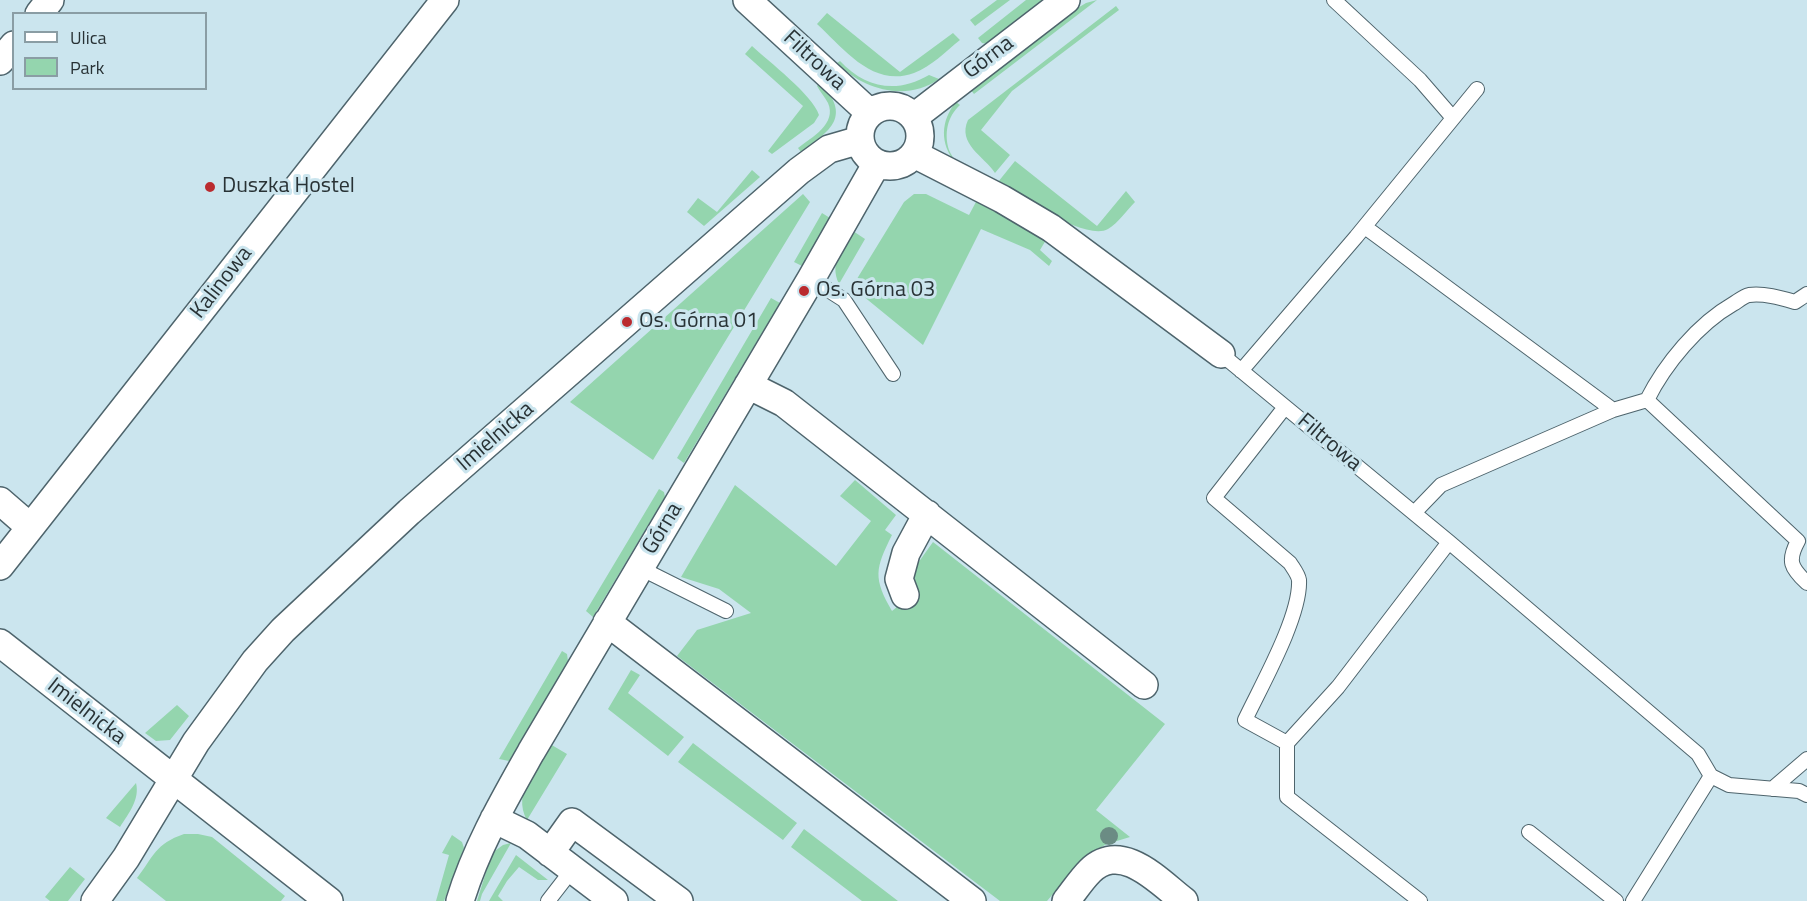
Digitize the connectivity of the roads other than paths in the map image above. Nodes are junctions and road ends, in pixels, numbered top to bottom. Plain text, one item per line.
1 (50, 0) edge
2 (445, 0) edge
3 (1066, 0) edge
4 (1334, 0) edge
5 (757, 3) edge
6 (41, 12) edge
7 (12, 47) edge
8 (0, 61) edge
9 (1477, 89) dead end
10 (870, 113) junction
11 (914, 117) junction
12 (1453, 118) junction
13 (860, 140) junction
14 (914, 154) junction
15 (877, 163) junction
16 (1365, 227) junction
17 (811, 279) junction
18 (1807, 294) edge
19 (1231, 362) junction
20 (893, 374) dead end
21 (748, 385) junction
22 (1647, 400) junction
23 (1285, 407) junction
24 (1612, 410) junction
25 (0, 501) edge
26 (1414, 513) junction
27 (927, 514) junction
28 (30, 527) junction
29 (1803, 536) edge
30 (1449, 542) junction
31 (0, 566) edge
32 (640, 568) junction
33 (1807, 583) edge
34 (905, 595) dead end
35 (726, 611) dead end
36 (607, 622) junction
37 (0, 644) edge
38 (1144, 685) dead end
39 (1287, 743) junction
40 (1807, 759) edge
41 (1711, 776) junction
42 (173, 779) junction
43 (1772, 789) junction
44 (1807, 795) edge
45 (494, 819) junction
46 (1529, 832) dead end
47 (550, 853) junction
48 (572, 870) junction
49 (95, 901) edge
50 (329, 901) edge
51 (460, 901) edge
52 (548, 901) edge
53 (614, 901) edge
54 (679, 901) edge
55 (972, 901) edge
56 (1066, 901) edge
57 (1184, 901) edge
58 (1420, 901) edge
59 (1616, 901) edge
60 (1633, 901) edge

1 - 6 street
2 - 28 street, Kalinowa
3 - 11 street, Górna
4 - 12 lane
5 - 10 street, Filtrowa
7 - 8 street
9 - 12 lane
10 - 11 street
10 - 13 street
11 - 14 street
12 - 16 lane
13 - 15 street
13 - 42 street, Imielnicka
14 - 15 street
14 - 19 street, Filtrowa
15 - 17 street, Górna
16 - 19 lane
16 - 24 lane
17 - 20 lane
17 - 21 street, Górna
18 - 22 lane
19 - 23 lane, Filtrowa
21 - 27 street
21 - 32 street, Górna
22 - 24 lane
22 - 29 lane
23 - 26 lane, Filtrowa
23 - 39 lane
24 - 26 lane
25 - 28 street
26 - 30 lane, Filtrowa
27 - 34 street
27 - 38 street
28 - 31 street, Kalinowa
29 - 33 lane
30 - 39 lane
30 - 41 lane, Filtrowa
32 - 35 lane
32 - 36 street, Górna
36 - 45 street, Górna
36 - 55 street
37 - 42 street, Imielnicka
39 - 58 lane
40 - 43 lane
41 - 43 lane
41 - 60 lane
42 - 49 street, Imielnicka
42 - 50 street, Imielnicka
43 - 44 lane
45 - 47 street
45 - 51 street, Górna
46 - 59 lane
47 - 48 street
47 - 54 street
48 - 52 lane
48 - 53 street
56 - 57 street

